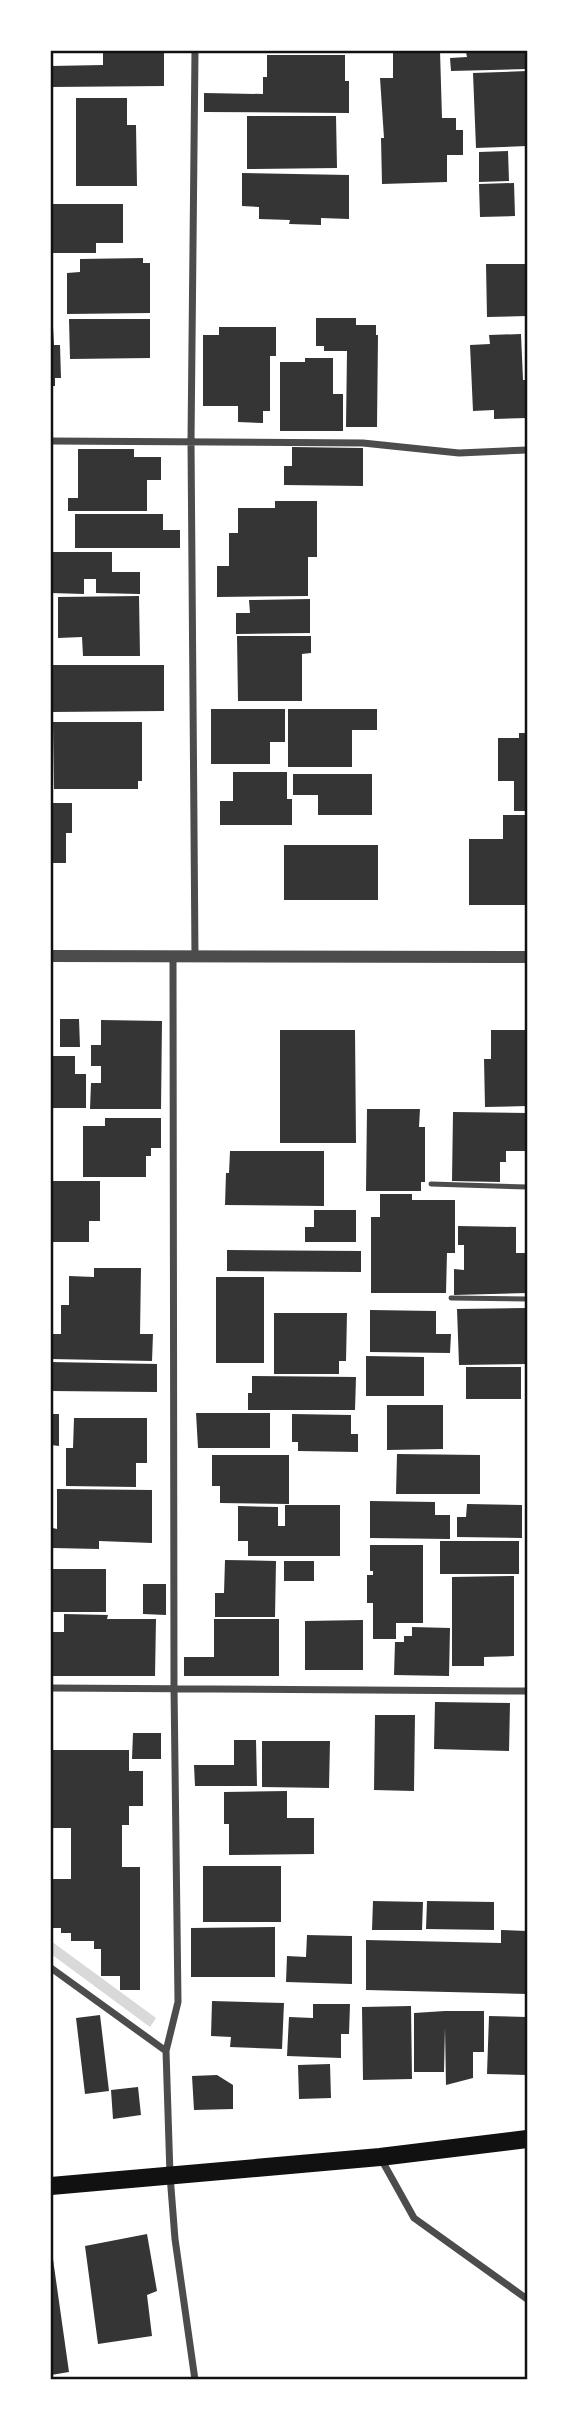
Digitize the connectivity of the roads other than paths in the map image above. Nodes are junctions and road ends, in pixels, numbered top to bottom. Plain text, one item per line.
1 (195, 51) edge
2 (51, 440) edge
3 (191, 441) junction
4 (527, 450) edge
5 (51, 956) edge
6 (173, 957) junction
7 (195, 957) junction
8 (527, 957) edge
9 (431, 1184) dead end
10 (527, 1188) edge
11 (451, 1298) dead end
12 (527, 1298) edge
13 (174, 1687) junction
14 (51, 1688) edge
15 (527, 1691) edge
16 (51, 1968) edge
17 (166, 2051) junction
18 (527, 2139) edge
19 (380, 2157) junction
20 (170, 2175) junction
21 (51, 2186) edge
22 (527, 2299) edge
23 (195, 2380) edge

1 - 3 street
2 - 3 street
3 - 4 street
3 - 7 street
5 - 6 street
6 - 7 street
6 - 13 street
7 - 8 street
9 - 10 lane
11 - 12 lane
13 - 14 street
13 - 15 street
13 - 17 street
16 - 17 street
17 - 20 street
18 - 19 main road
19 - 20 main road
19 - 22 street
20 - 21 main road
20 - 23 street

